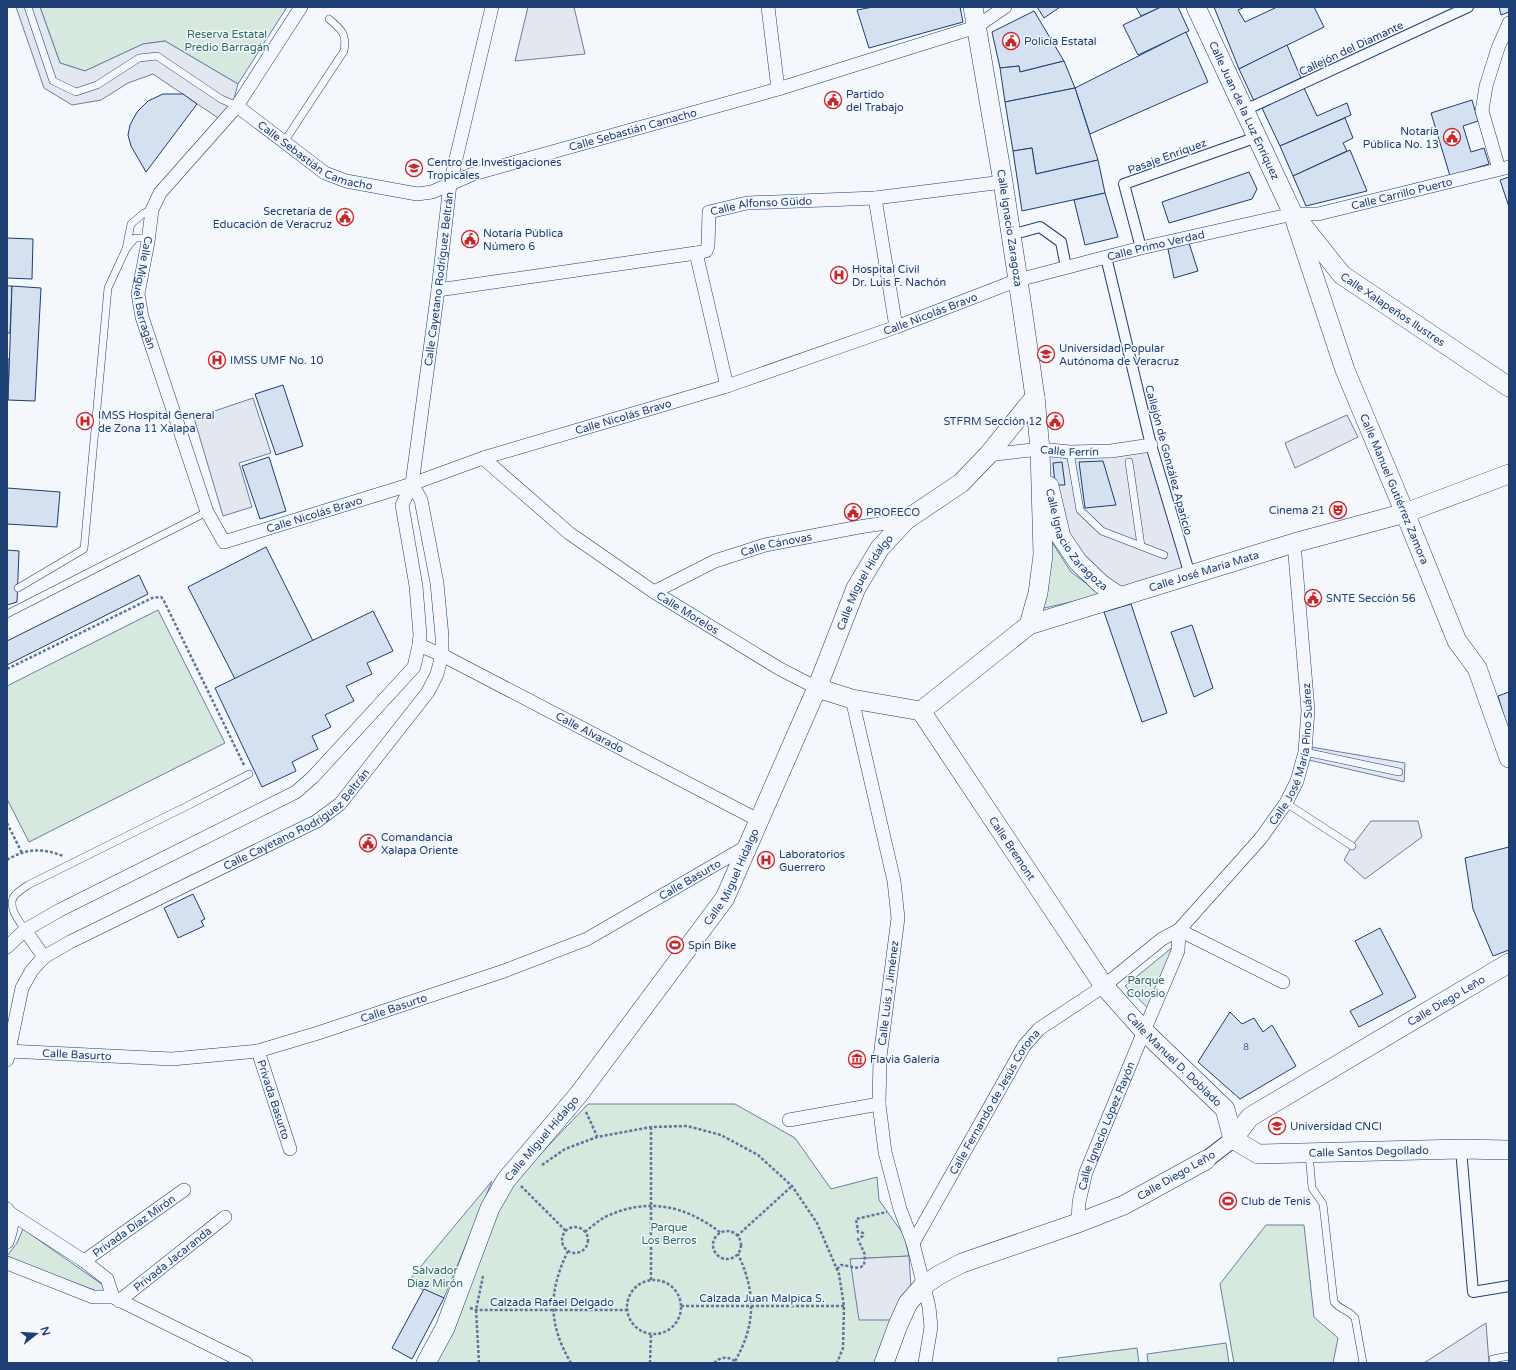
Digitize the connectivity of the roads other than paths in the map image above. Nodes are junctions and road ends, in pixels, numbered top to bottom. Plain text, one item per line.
1 (28, 7) edge
2 (301, 7) edge
3 (492, 7) edge
4 (768, 7) edge
5 (973, 7) edge
6 (1005, 7) edge
7 (1196, 7) edge
8 (1468, 7) edge
9 (329, 19) dead end
10 (1509, 23) edge
11 (976, 27) junction
12 (778, 89) junction
13 (237, 106) junction
14 (1245, 110) junction
15 (1257, 136) junction
16 (284, 142) junction
17 (1504, 168) edge
18 (1003, 182) junction
19 (450, 184) junction
20 (875, 198) junction
21 (152, 210) junction
22 (1293, 214) junction
23 (1010, 235) junction
24 (148, 242) junction
25 (1141, 248) junction
26 (126, 249) junction
27 (696, 253) junction
28 (1106, 257) junction
29 (1066, 267) junction
30 (1018, 280) junction
31 (438, 290) junction
32 (896, 327) junction
33 (727, 386) junction
34 (1509, 387) edge
35 (1035, 397) junction
36 (1151, 445) junction
37 (1040, 449) junction
38 (1070, 452) junction
39 (988, 455) junction
40 (483, 458) junction
41 (1129, 462) dead end
42 (1509, 474) edge
43 (412, 484) junction
44 (207, 512) junction
45 (1405, 514) junction
46 (906, 520) junction
47 (224, 542) joint
48 (1294, 543) junction
49 (1141, 546) junction
50 (1164, 556) dead end
51 (1190, 575) junction
52 (18, 588) dead end
53 (654, 592) junction
54 (1120, 597) junction
55 (7, 614) edge
56 (1028, 625) junction
57 (419, 645) junction
58 (442, 654) junction
59 (817, 688) junction
60 (852, 699) junction
61 (922, 711) junction
62 (1305, 752) junction
63 (1509, 758) edge
64 (1398, 772) dead end
65 (249, 774) road end
66 (1286, 803) junction
67 (760, 821) junction
68 (749, 845) junction
69 (1352, 846) dead end
70 (25, 930) junction
71 (1179, 930) junction
72 (7, 947) edge
73 (44, 957) junction
74 (1509, 963) edge
75 (1283, 982) dead end
76 (1104, 986) junction
77 (1144, 1031) junction
78 (258, 1050) junction
79 (8, 1056) edge
80 (879, 1104) junction
81 (789, 1120) dead end
82 (1233, 1139) junction
83 (290, 1149) dead end
84 (1461, 1149) junction
85 (1509, 1150) edge
86 (1309, 1153) junction
87 (1206, 1160) joint
88 (184, 1190) dead end
89 (8, 1211) edge
90 (225, 1217) dead end
91 (1078, 1223) junction
92 (7, 1242) edge
93 (913, 1243) junction
94 (84, 1261) junction
95 (7, 1263) edge
96 (924, 1285) junction
97 (1509, 1286) edge
98 (116, 1299) junction
99 (1509, 1356) edge
100 (1493, 1359) dead end
101 (246, 1363) edge
102 (426, 1363) edge
103 (884, 1363) edge
104 (925, 1363) edge
105 (1363, 1363) edge

1 - 13 lane
2 - 13 street, Calle Miguel Barragán
3 - 19 street, Calle Cayetano Rodríguez Beltrán
4 - 12 street
5 - 11 main road, Calle Ignacio Zaragoza
6 - 11 street, Calle Sebastián Camacho
7 - 14 main road, Calle Juan de la Luz Enríquez
8 - 14 street, Callejón del Diamante
9 - 16 lane
10 - 17 street
11 - 12 street, Calle Sebastián Camacho
11 - 18 main road, Calle Ignacio Zaragoza
12 - 19 street, Calle Sebastián Camacho
13 - 16 street, Calle Sebastián Camacho
13 - 21 street, Calle Miguel Barragán
14 - 15 main road, Calle Juan de la Luz Enríquez
15 - 22 main road, Calle Juan de la Luz Enríquez
15 - 25 street, Pasaje Enríquez
16 - 19 street, Calle Sebastián Camacho
17 - 22 street, Calle Carrillo Puerto
18 - 20 street, Calle Alfonso Güido
18 - 23 main road, Calle Ignacio Zaragoza
19 - 31 street, Calle Cayetano Rodríguez Beltrán
20 - 27 street, Calle Alfonso Güido
20 - 32 street
21 - 24 street, Calle Miguel Barragán
21 - 26 lane
22 - 25 street, Calle Primo Verdad
22 - 34 main road, Calle Xalapeños Ilustres
22 - 45 main road, Calle Manuel Gutiérrez Zamora
23 - 29 street
23 - 30 main road, Calle Ignacio Zaragoza
24 - 26 lane
24 - 44 street, Calle Miguel Barragán
25 - 28 street, Calle Primo Verdad
26 - 52 lane
27 - 31 street
27 - 33 street
28 - 29 street, Calle Primo Verdad
28 - 36 street, Callejón de González Aparicio
29 - 30 street, Calle Primo Verdad
30 - 32 street, Calle Nicolás Bravo
30 - 35 main road, Calle Ignacio Zaragoza
31 - 43 street, Calle Cayetano Rodríguez Beltrán
32 - 33 street, Calle Nicolás Bravo
33 - 40 street, Calle Nicolás Bravo
35 - 37 main road, Calle Ignacio Zaragoza
35 - 39 main road, Calle Miguel Hidalgo
36 - 38 street, Calle Ferrín
36 - 51 street, Callejón de González Aparicio
37 - 38 street, Calle Ferrín
37 - 39 street, Calle Ferrín
37 - 54 main road, Calle Ignacio Zaragoza
37 - 56 main road, Calle Ignacio Zaragoza
38 - 49 lane
39 - 46 main road, Calle Miguel Hidalgo
40 - 43 street, Calle Nicolás Bravo
40 - 53 street, Calle Morelos
41 - 49 lane
42 - 45 main road, Calle José María Mata
43 - 47 street, Calle Nicolás Bravo
43 - 57 street, Calle Cayetano Rodríguez Beltrán
43 - 58 street, Calle Cayetano Rodríguez Beltrán
44 - 47 street, Calle Miguel Barragán
44 - 55 lane
45 - 48 main road, Calle José María Mata
45 - 63 main road, Calle Manuel Gutiérrez Zamora
46 - 53 street, Calle Cánovas
46 - 59 main road, Calle Miguel Hidalgo
48 - 51 main road, Calle José María Mata
48 - 62 street, Calle José María Pino Suárez
49 - 50 lane
51 - 54 main road, Calle José María Mata
53 - 59 street, Calle Morelos
54 - 56 main road, Calle José María Mata
56 - 61 main road, Calle José María Mata
57 - 58 street, Calle Alvarado
57 - 70 street, Calle Cayetano Rodríguez Beltrán
58 - 67 street, Calle Alvarado
58 - 73 street, Calle Cayetano Rodríguez Beltrán
59 - 60 main road, Calle Morelos
59 - 67 main road, Calle Miguel Hidalgo
60 - 61 main road, Calle Morelos
60 - 80 street, Calle Luis J. Jiménez
61 - 76 main road, Calle Bremont
62 - 64 lane
62 - 66 street, Calle José María Pino Suárez
65 - 70 lane
66 - 69 lane
66 - 71 street, Calle José María Pino Suárez
67 - 68 main road, Calle Miguel Hidalgo
68 - 78 street, Calle Basurto
68 - 102 main road, Calle Miguel Hidalgo
70 - 72 street, Calle Cayetano Rodríguez Beltrán
70 - 73 street
71 - 75 street
71 - 76 street, Calle José María Pino Suárez
71 - 77 street
73 - 79 street, Calle Cayetano Rodríguez Beltrán
74 - 82 main road, Calle Diego Leño
76 - 77 main road, Calle Manuel D. Doblado
76 - 93 street, Calle Fernando de Jesús Corona
77 - 82 main road, Calle Manuel D. Doblado
77 - 91 street, Calle Ignacio López Rayón
78 - 79 street, Calle Basurto
78 - 83 street, Privada Basurto
80 - 81 street
80 - 93 street, Calle Luis J. Jiménez
82 - 86 main road, Calle Santos Degollado
82 - 87 street, Calle Diego Leño
84 - 85 main road, Calle Santos Degollado
84 - 86 main road, Calle Santos Degollado
84 - 97 street
86 - 105 lane
87 - 91 main road, Calle Diego Leño
88 - 94 street, Privada Díaz Mirón
89 - 92 street
89 - 94 street
90 - 98 street, Privada Jacaranda
91 - 96 main road, Calle Diego Leño
93 - 96 street, Calle Luis J. Jiménez
94 - 98 street
95 - 98 street
96 - 103 main road, Calle Diego Leño
96 - 104 street, Calle Luis J. Jiménez
98 - 101 street
99 - 100 lane

